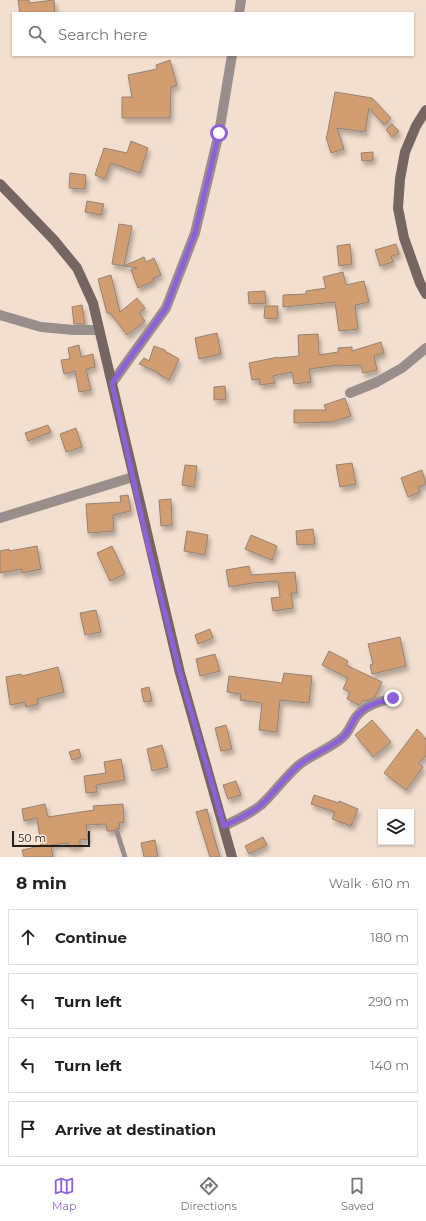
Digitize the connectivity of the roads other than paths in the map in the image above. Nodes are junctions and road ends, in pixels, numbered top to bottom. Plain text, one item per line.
1 (241, 0) edge
2 (239, 12) edge
3 (232, 56) edge
4 (426, 110) edge
5 (0, 184) edge
6 (426, 294) edge
7 (0, 315) edge
8 (99, 330) junction
9 (426, 348) edge
10 (112, 383) junction
11 (350, 393) dead end
12 (133, 477) junction
13 (0, 518) edge
14 (393, 698) dead end
15 (224, 826) junction
16 (117, 832) dead end
17 (125, 857) edge
18 (232, 857) edge

1 - 2 street
3 - 10 street
4 - 6 main road
5 - 8 main road
7 - 8 street
8 - 10 main road
9 - 11 street
10 - 12 main road
12 - 13 street
12 - 15 main road
14 - 15 street
15 - 18 main road
16 - 17 lane

